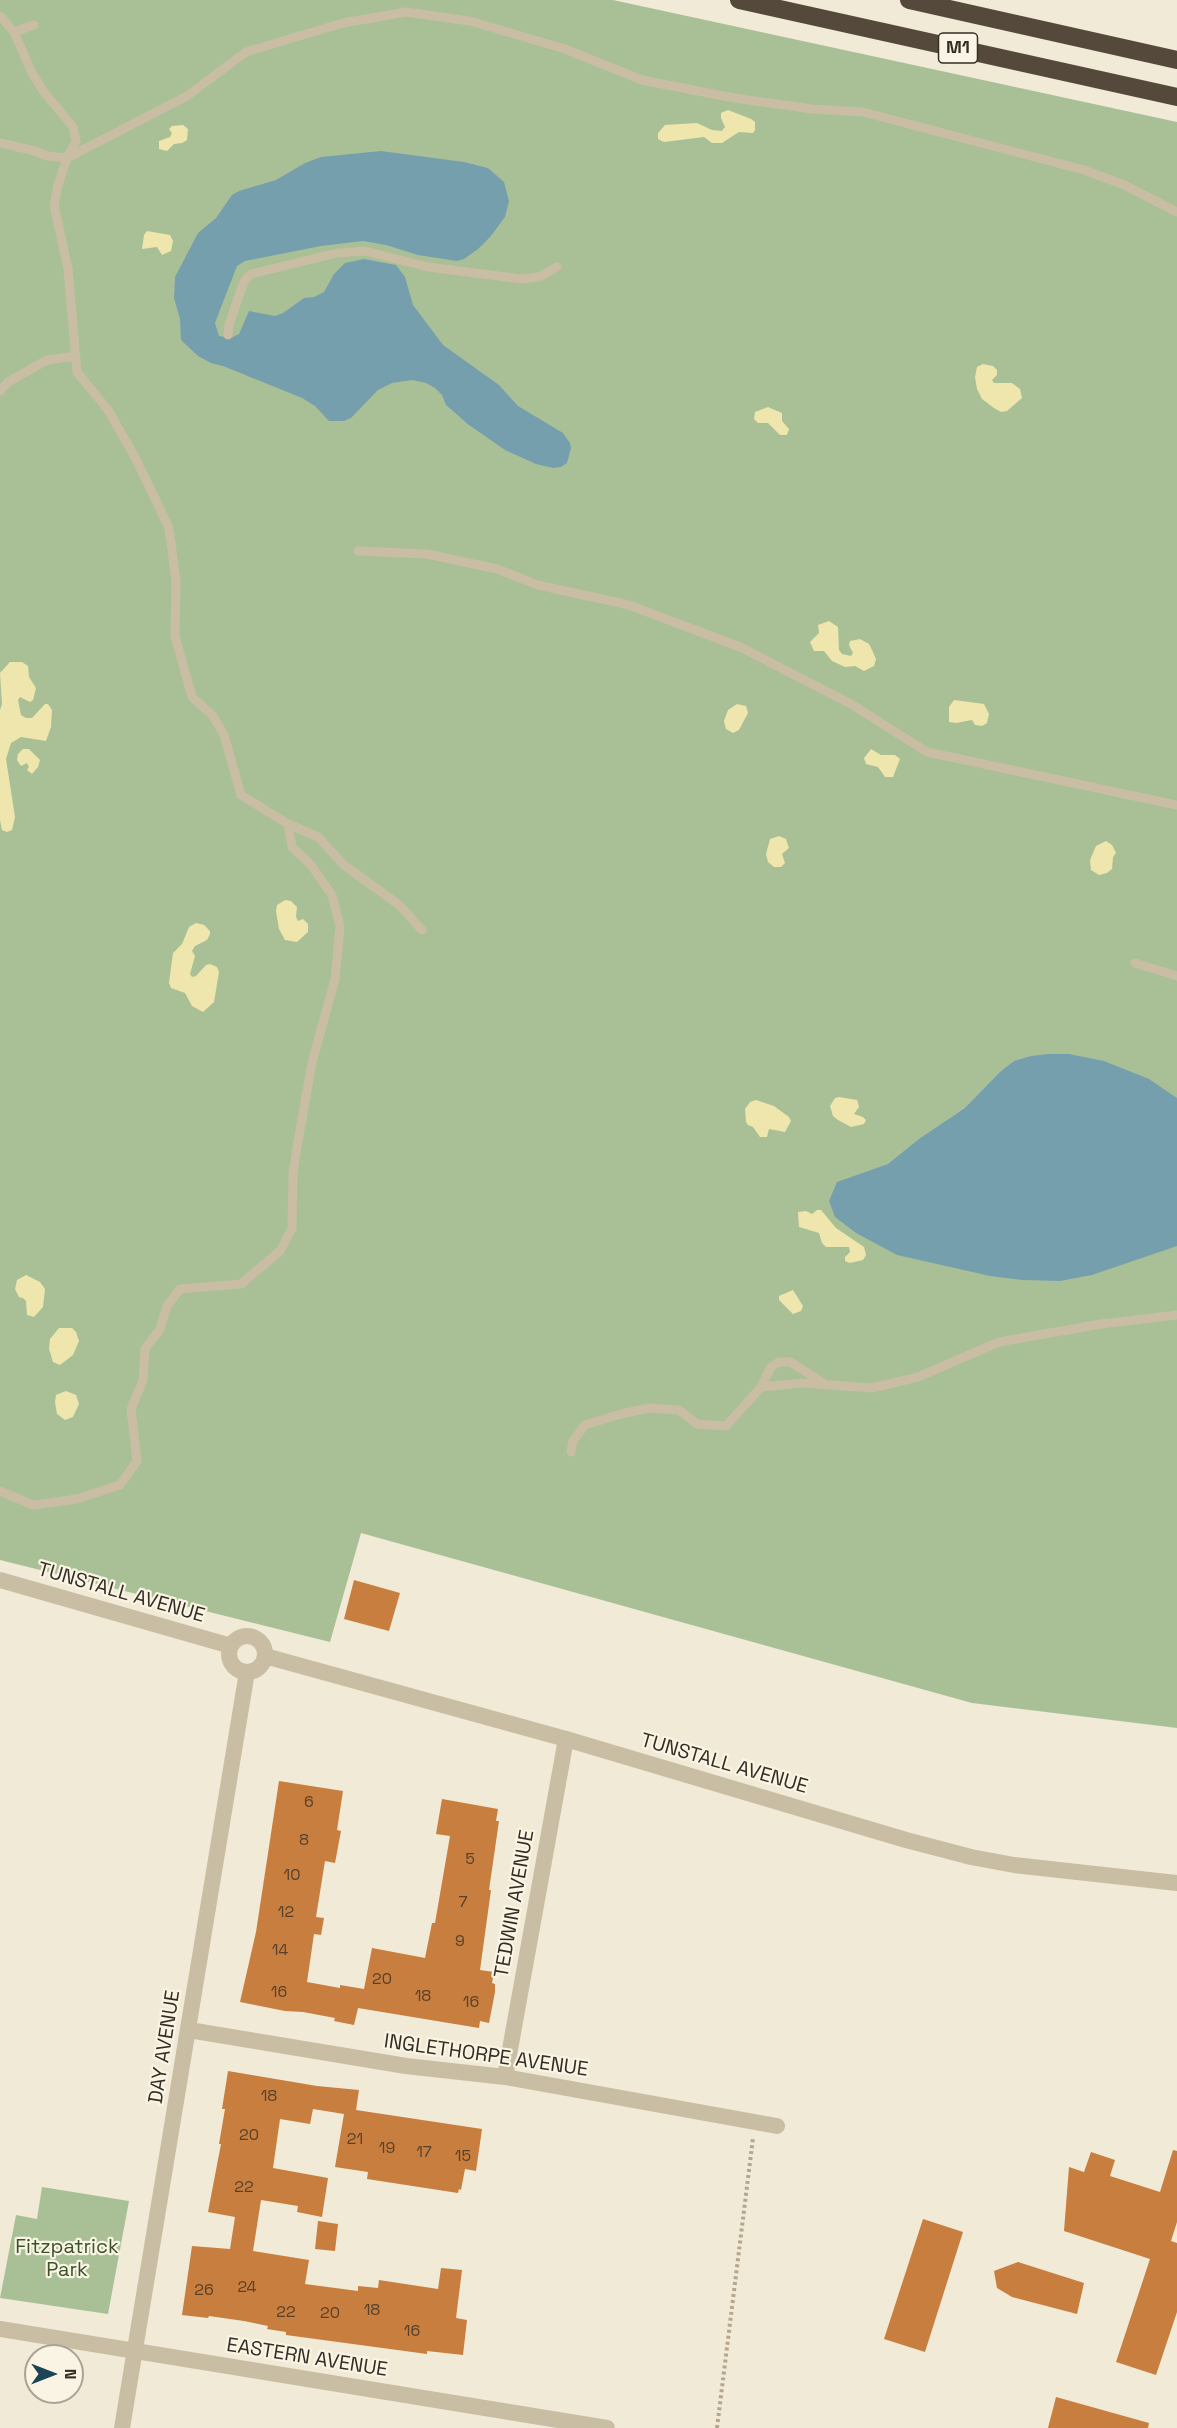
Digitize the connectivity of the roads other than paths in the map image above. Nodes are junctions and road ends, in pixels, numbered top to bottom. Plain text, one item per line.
1 (739, 0) edge
2 (909, 0) edge
3 (0, 16) edge
4 (34, 25) dead end
5 (14, 32) junction
6 (1177, 60) edge
7 (1177, 97) edge
8 (0, 143) edge
9 (67, 158) junction
10 (1177, 212) edge
11 (557, 267) dead end
12 (228, 335) dead end
13 (75, 357) junction
14 (0, 392) edge
15 (358, 551) dead end
16 (1177, 805) edge
17 (288, 824) junction
18 (422, 930) dead end
19 (1135, 963) dead end
20 (1177, 976) edge
21 (1177, 1315) edge
22 (826, 1384) junction
23 (761, 1387) junction
24 (571, 1452) dead end
25 (0, 1491) edge
26 (0, 1580) edge
27 (231, 1646) junction
28 (265, 1656) junction
29 (247, 1672) junction
30 (566, 1739) junction
31 (1177, 1883) edge
32 (189, 2030) junction
33 (505, 2077) junction
34 (777, 2126) dead end
35 (0, 2329) edge
36 (135, 2352) junction
37 (122, 2428) edge
38 (607, 2428) edge

1 - 7 highway, M1
2 - 6 highway, M1
3 - 5 lane
4 - 5 lane
5 - 9 lane
8 - 9 lane
9 - 10 lane
9 - 13 lane
11 - 12 lane
13 - 14 lane
13 - 17 lane
15 - 16 lane
17 - 18 lane
17 - 25 lane
19 - 20 lane
21 - 22 lane
22 - 23 lane
22 - 23 lane
23 - 24 lane
26 - 27 street, TUNSTALL AVENUE
27 - 28 street
27 - 29 street
28 - 29 street
28 - 30 street, TUNSTALL AVENUE
29 - 32 street, DAY AVENUE
30 - 31 street, TUNSTALL AVENUE
30 - 33 street, TEDWIN AVENUE
32 - 33 street, INGLETHORPE AVENUE
32 - 36 street, DAY AVENUE
33 - 34 street, INGLETHORPE AVENUE
35 - 36 street, EASTERN AVENUE
36 - 37 street, DAY AVENUE
36 - 38 street, EASTERN AVENUE

